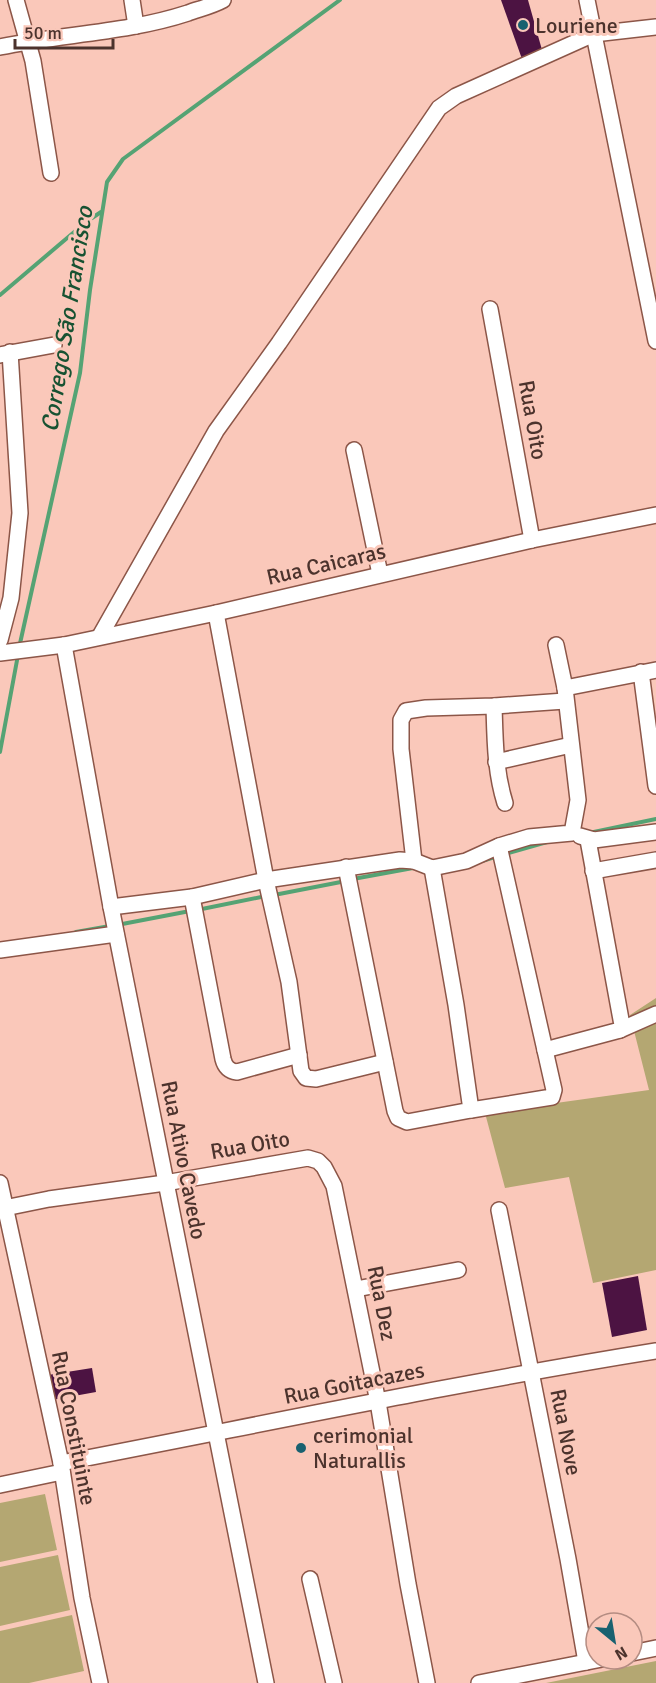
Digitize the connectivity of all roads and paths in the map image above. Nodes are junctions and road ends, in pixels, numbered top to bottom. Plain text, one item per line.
1 (16, 0) edge
2 (132, 0) edge
3 (223, 0) edge
4 (587, 0) edge
5 (136, 27) junction
6 (656, 27) edge
7 (594, 34) junction
8 (26, 41) junction
9 (0, 47) edge
10 (51, 173) dead end
11 (490, 309) dead end
12 (656, 341) edge
13 (54, 345) dead end
14 (5, 353) edge
15 (354, 450) dead end
16 (656, 516) edge
17 (532, 540) junction
18 (380, 574) junction
19 (216, 613) junction
20 (100, 636) junction
21 (64, 645) junction
22 (556, 645) dead end
23 (2, 648) edge
24 (648, 671) edge
25 (565, 694) junction
26 (494, 706) junction
27 (571, 746) junction
28 (496, 762) junction
29 (656, 786) edge
30 (505, 803) dead end
31 (656, 832) edge
32 (572, 833) junction
33 (588, 840) junction
34 (499, 846) junction
35 (656, 860) edge
36 (414, 861) junction
37 (346, 867) junction
38 (432, 868) junction
39 (593, 871) junction
40 (266, 880) junction
41 (192, 897) junction
42 (111, 907) junction
43 (116, 934) junction
44 (0, 950) edge
45 (656, 1014) edge
46 (620, 1030) junction
47 (545, 1050) junction
48 (299, 1055) junction
49 (385, 1062) junction
50 (471, 1110) junction
51 (308, 1158) joint
52 (0, 1183) edge
53 (165, 1183) junction
54 (2, 1209) edge
55 (499, 1210) dead end
56 (458, 1269) dead end
57 (356, 1288) junction
58 (656, 1351) edge
59 (531, 1371) junction
60 (378, 1401) junction
61 (217, 1433) junction
62 (62, 1468) junction
63 (0, 1485) edge
64 (310, 1579) dead end
65 (584, 1622) edge
66 (584, 1663) edge
67 (100, 1683) edge
68 (266, 1683) edge
69 (333, 1683) edge
70 (427, 1683) edge
71 (478, 1683) edge

1 - 8 street
2 - 5 street
3 - 5 street
4 - 7 street
5 - 8 street
6 - 7 street
7 - 12 street
7 - 20 street
8 - 9 street
8 - 10 street
11 - 17 street, Rua Oito
13 - 14 street
14 - 23 street
15 - 18 street
16 - 17 street, Rua Caicaras
17 - 18 street, Rua Caicaras
18 - 19 street, Rua Caicaras
19 - 20 street, Rua Caicaras
19 - 40 street
20 - 21 street, Rua Caicaras
21 - 23 street, Rua Caicaras
21 - 42 street, Rua Ativo Cavedo
22 - 25 street
24 - 25 street
24 - 29 street
25 - 26 street
25 - 27 street
26 - 28 street
26 - 36 street
27 - 28 street
27 - 32 street
28 - 30 street
31 - 33 street
32 - 33 street
32 - 34 street
33 - 39 street
34 - 38 street
34 - 47 street
35 - 39 street
36 - 37 street
36 - 38 street
37 - 40 street
37 - 49 street
38 - 50 street
39 - 46 street
40 - 41 street
40 - 48 street
41 - 42 street
41 - 48 street
42 - 43 street, Rua Ativo Cavedo
43 - 44 street
43 - 53 street, Rua Ativo Cavedo
45 - 46 street
46 - 47 street
47 - 50 street
48 - 49 street
49 - 50 street
51 - 53 street, Rua Oito
51 - 57 street, Rua Dez
52 - 54 street, Rua Constituinte
53 - 54 street, Rua Oito
53 - 61 street, Rua Ativo Cavedo
54 - 62 street, Rua Constituinte
55 - 59 street, Rua Nove
56 - 57 street
57 - 60 street, Rua Dez
58 - 59 street, Rua Goitacazes
59 - 60 street, Rua Goitacazes
59 - 65 street, Rua Nove
60 - 61 street, Rua Goitacazes
60 - 70 street, Rua Dez
61 - 62 street, Rua Goitacazes
61 - 68 street, Rua Ativo Cavedo
62 - 63 street, Rua Goitacazes
62 - 67 street, Rua Constituinte
64 - 69 street
66 - 71 street

